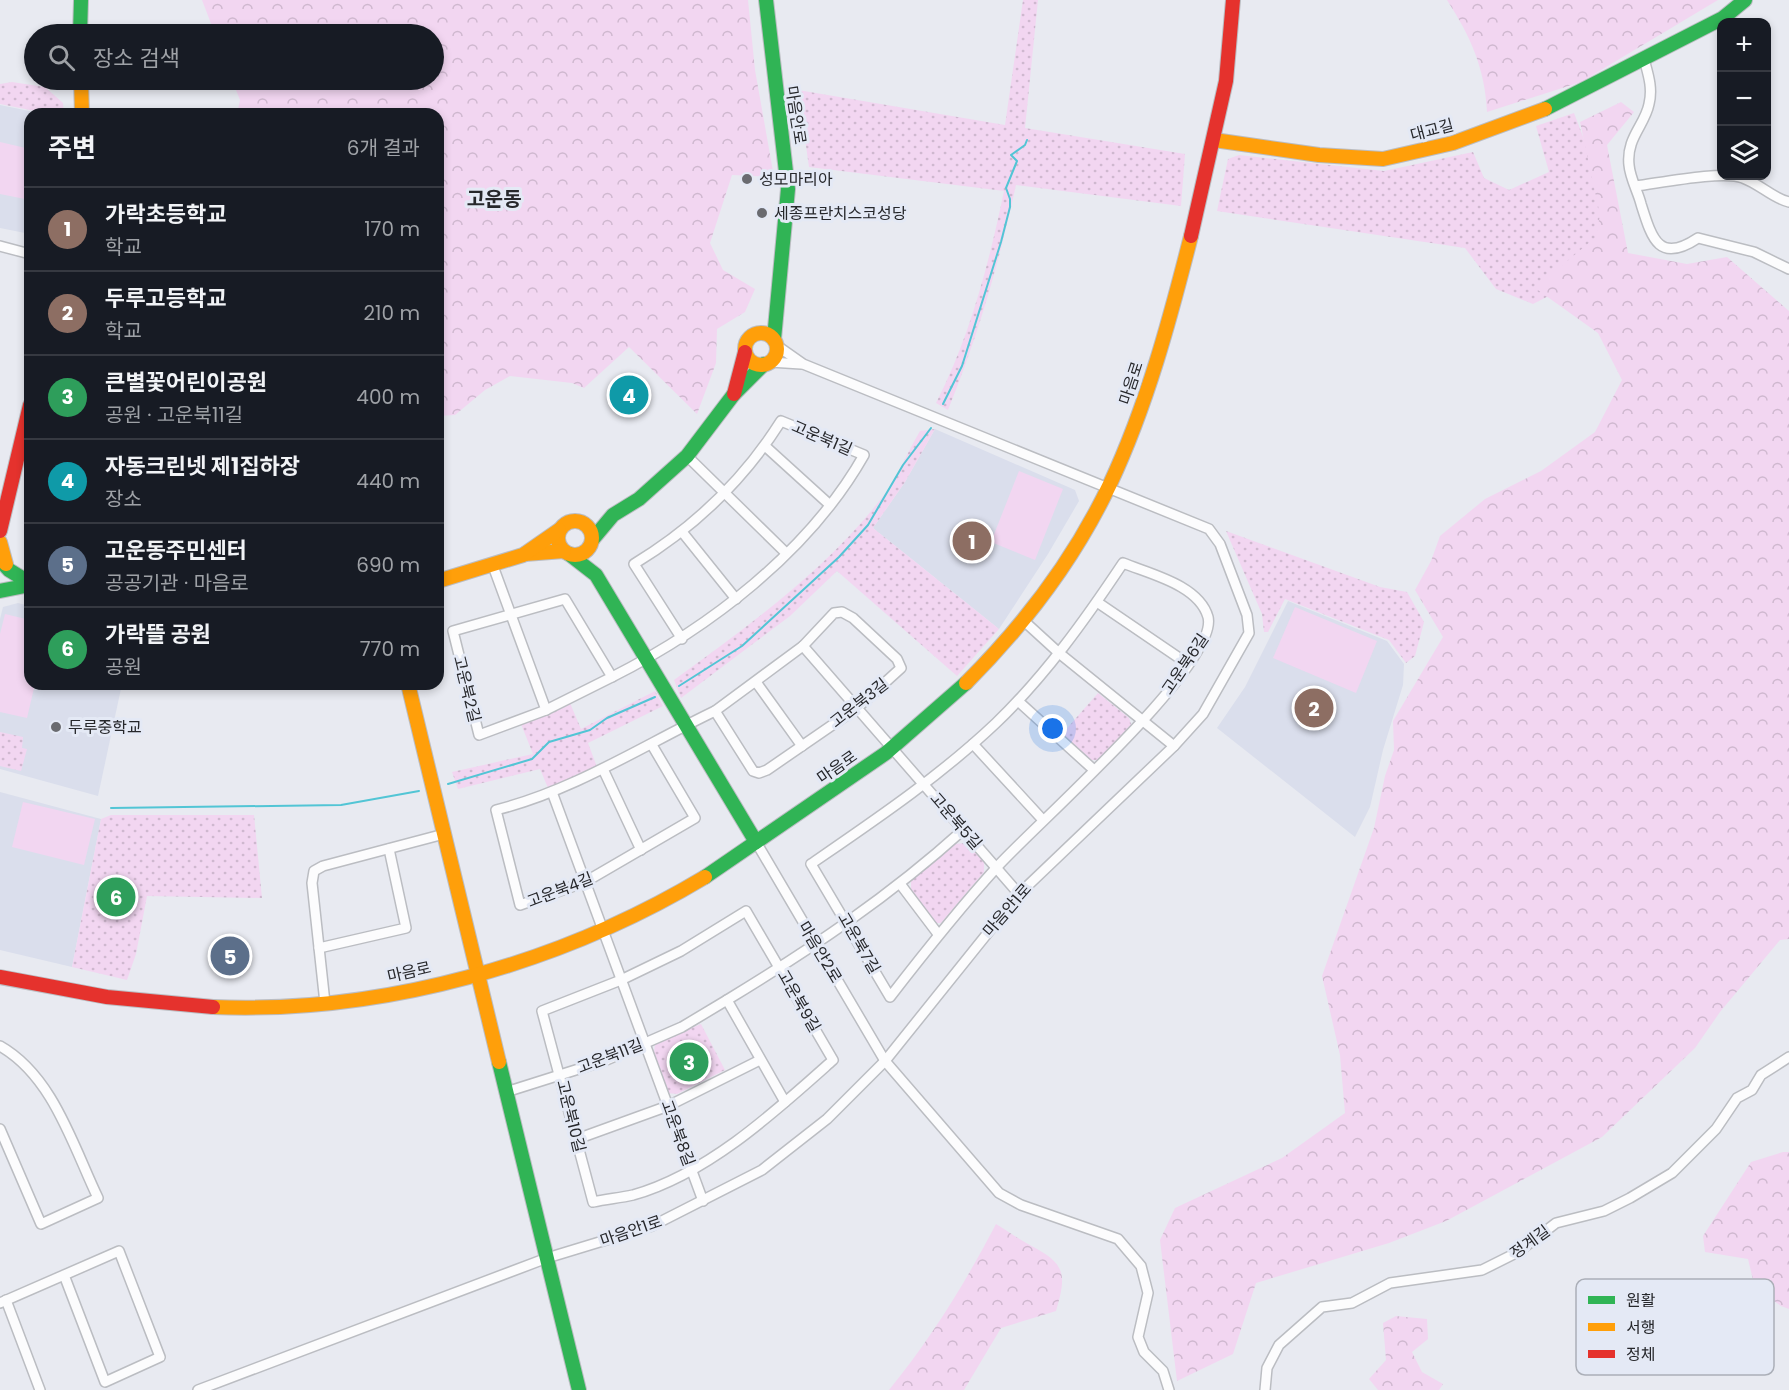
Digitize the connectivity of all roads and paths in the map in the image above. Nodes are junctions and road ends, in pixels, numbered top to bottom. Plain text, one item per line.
1 (81, 0) edge
2 (766, 0) edge
3 (1233, 0) edge
4 (1745, 0) edge
5 (80, 24) edge
6 (1644, 59) junction
7 (81, 90) edge
8 (82, 108) edge
9 (1214, 140) junction
10 (1717, 176) edge
11 (1752, 180) edge
12 (1636, 186) junction
13 (1789, 202) edge
14 (0, 246) edge
15 (24, 252) edge
16 (1789, 269) edge
17 (774, 306) junction
18 (751, 336) junction
19 (775, 342) junction
20 (745, 352) junction
21 (767, 363) junction
22 (803, 364) junction
23 (734, 394) junction
24 (24, 430) edge
25 (765, 446) junction
26 (687, 456) junction
27 (1108, 488) junction
28 (725, 494) junction
29 (830, 505) junction
30 (613, 515) junction
31 (576, 521) junction
32 (559, 530) junction
33 (0, 531) edge
34 (683, 533) junction
35 (0, 542) edge
36 (591, 542) junction
37 (567, 553) junction
38 (786, 553) junction
39 (523, 555) junction
40 (5, 565) edge
41 (494, 566) junction
42 (596, 575) junction
43 (24, 579) edge
44 (444, 579) edge
45 (24, 585) edge
46 (2, 590) edge
47 (736, 599) junction
48 (1097, 602) junction
49 (510, 614) junction
50 (1024, 621) junction
51 (682, 639) junction
52 (803, 646) junction
53 (1059, 653) junction
54 (648, 659) junction
55 (1188, 664) junction
56 (612, 677) junction
57 (756, 682) junction
58 (409, 690) edge
59 (1018, 701) junction
60 (857, 708) junction
61 (546, 710) junction
62 (714, 711) junction
63 (1144, 722) junction
64 (684, 725) junction
65 (973, 744) junction
66 (652, 745) junction
67 (802, 746) junction
68 (1174, 746) junction
69 (894, 747) junction
70 (603, 769) junction
71 (1094, 770) junction
72 (924, 785) junction
73 (552, 792) junction
74 (1042, 819) junction
75 (963, 830) junction
76 (444, 834) junction
77 (756, 842) junction
78 (389, 849) junction
79 (641, 850) junction
80 (996, 867) junction
81 (585, 882) junction
82 (901, 885) junction
83 (1019, 894) junction
84 (847, 923) junction
85 (603, 930) junction
86 (938, 934) junction
87 (815, 945) junction
88 (319, 948) junction
89 (780, 968) junction
90 (477, 972) junction
91 (0, 976) edge
92 (621, 980) junction
93 (727, 1000) junction
94 (325, 1003) junction
95 (645, 1042) junction
96 (0, 1046) edge
97 (1789, 1057) edge
98 (760, 1060) junction
99 (885, 1061) junction
100 (560, 1074) junction
101 (506, 1092) junction
102 (785, 1102) junction
103 (668, 1106) junction
104 (0, 1129) edge
105 (577, 1139) junction
106 (691, 1169) junction
107 (703, 1201) junction
108 (547, 1258) junction
109 (64, 1275) junction
110 (3, 1301) edge
111 (40, 1390) edge
112 (198, 1390) edge
113 (579, 1390) edge
114 (1169, 1390) edge
115 (1265, 1390) edge

1 - 5 street
2 - 17 street, 마음안로
3 - 9 street, 마음로
4 - 6 street, 대교길
6 - 9 street, 대교길
6 - 12 street
7 - 8 street
9 - 27 street, 마음로
10 - 12 street
11 - 13 street
12 - 16 street
14 - 15 street
17 - 18 street
17 - 19 street
18 - 19 street
18 - 20 street
19 - 21 street
19 - 22 street
20 - 21 street
20 - 23 street
21 - 22 street
21 - 23 street
22 - 27 street, 마음안1로
23 - 26 street
24 - 33 street
25 - 28 street, 고운북1길
25 - 29 street
25 - 29 street, 고운북1길
26 - 28 street
26 - 30 street
27 - 50 street, 마음로
27 - 68 street, 마음안1로
28 - 34 street, 고운북1길
28 - 38 street
29 - 38 street, 고운북1길
30 - 31 street
30 - 36 street
31 - 32 street
31 - 36 street
32 - 37 street
32 - 39 street
34 - 47 street
34 - 51 street, 고운북1길
35 - 40 street
36 - 37 street
36 - 42 street
37 - 39 street
37 - 42 street
38 - 47 street, 고운북1길
39 - 41 street
40 - 43 street
40 - 46 street
41 - 44 street
41 - 49 street
42 - 54 street
45 - 46 street
47 - 51 street, 고운북1길
48 - 53 street, 고운북6길
48 - 55 street
48 - 55 street, 고운북6길
49 - 56 street, 고운북2길
49 - 61 street
49 - 61 street, 고운북2길
50 - 53 street
50 - 69 street, 마음로
51 - 54 street, 고운북1길
52 - 57 street, 고운북3길
52 - 60 street, 고운북5길
52 - 60 street, 고운북3길
53 - 59 street, 고운북6길
53 - 63 street
54 - 56 street, 고운북2길
54 - 64 street
55 - 63 street, 고운북6길
56 - 61 street, 고운북2길
57 - 62 street, 고운북3길
57 - 67 street
58 - 76 street
59 - 65 street, 고운북6길
59 - 71 street
60 - 67 street, 고운북3길
60 - 69 street, 고운북5길
62 - 64 street, 고운북4길
62 - 67 street, 고운북3길
63 - 68 street
63 - 71 street, 고운북6길
64 - 66 street, 고운북4길
64 - 77 street
65 - 72 street, 고운북6길
65 - 74 street
66 - 70 street, 고운북4길
66 - 79 street, 고운북4길
68 - 83 street, 마음안1로
69 - 72 street, 고운북5길
69 - 77 street, 마음로
70 - 73 street, 고운북4길
70 - 79 street
71 - 74 street, 고운북6길
72 - 75 street, 고운북5길
72 - 84 street, 고운북7길
73 - 81 street, 고운북8길
73 - 81 street, 고운북4길
74 - 80 street, 고운북6길
75 - 80 street, 고운북5길
75 - 82 street, 고운북11길
76 - 78 street
76 - 90 street
77 - 85 street, 마음로
77 - 87 street, 마음안2로
78 - 88 street
78 - 88 street
79 - 81 street, 고운북4길
80 - 83 street, 고운북5길
80 - 86 street, 고운북7길
81 - 85 street, 고운북8길
82 - 84 street, 고운북11길
82 - 86 street
83 - 99 street, 마음안1로
84 - 86 street, 고운북7길
84 - 87 street, 고운북11길
85 - 90 street, 마음로
85 - 92 street, 고운북8길
87 - 89 street, 고운북11길
87 - 99 street, 마음안2로
88 - 94 street
89 - 92 street, 고운북9길
89 - 93 street, 고운북11길
89 - 102 street, 고운북9길
90 - 94 street, 마음로
90 - 101 street
91 - 94 street, 마음로
92 - 95 street, 고운북8길
92 - 100 street, 고운북10길
93 - 95 street, 고운북11길
93 - 98 street
95 - 100 street, 고운북11길
95 - 103 street, 고운북8길
96 - 104 street
97 - 115 street, 정계길
98 - 102 street
98 - 103 street
99 - 107 street, 마음안1로
99 - 114 street, 마음안2로
100 - 101 street, 고운북11길
100 - 105 street, 고운북10길
101 - 108 street
102 - 106 street, 고운북9길
103 - 105 street
103 - 106 street, 고운북8길
105 - 106 street, 고운북10길
106 - 107 street, 고운북8길
107 - 108 street, 마음안1로
108 - 112 street, 마음안1로
108 - 113 street
109 - 109 street
109 - 110 street
110 - 111 street

